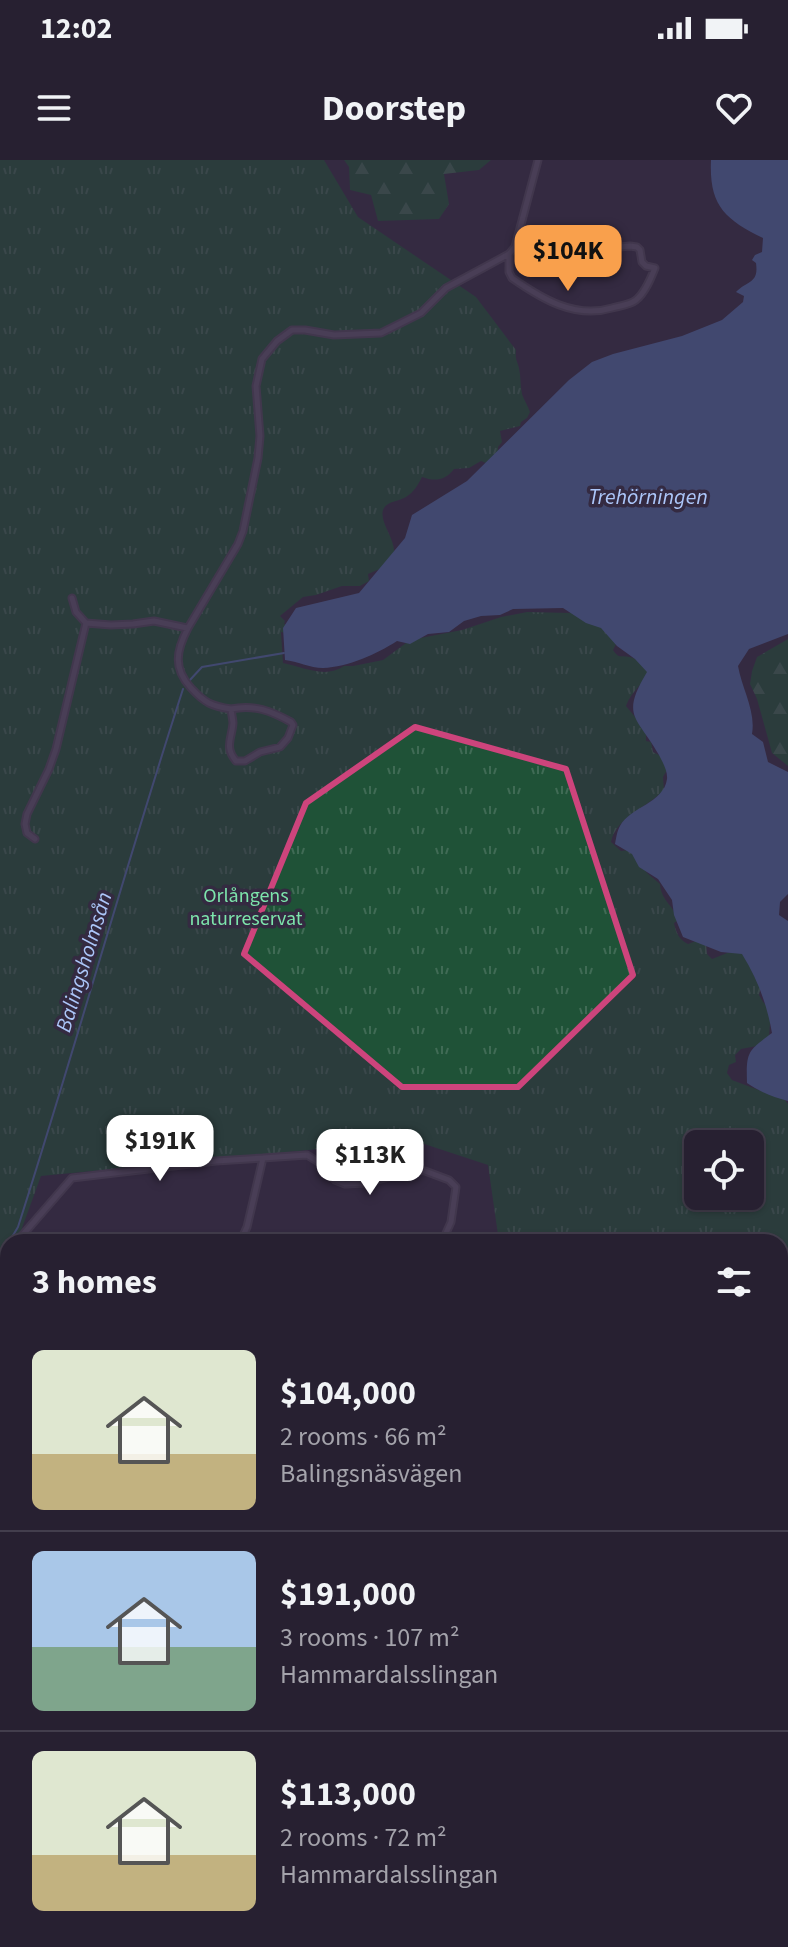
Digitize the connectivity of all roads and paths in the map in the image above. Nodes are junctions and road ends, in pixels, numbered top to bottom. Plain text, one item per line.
1 (538, 160) edge
2 (515, 247) junction
3 (509, 254) junction
4 (72, 598) dead end
5 (86, 623) junction
6 (188, 628) junction
7 (231, 709) junction
8 (35, 839) dead end
9 (263, 1158) junction
10 (23, 1234) edge
11 (244, 1234) edge
12 (446, 1234) edge

1 - 2 street
2 - 3 street
2 - 3 street
3 - 6 street
4 - 5 street
5 - 6 street
5 - 8 street
6 - 7 street
7 - 7 street
9 - 10 street
9 - 11 street
9 - 12 street

